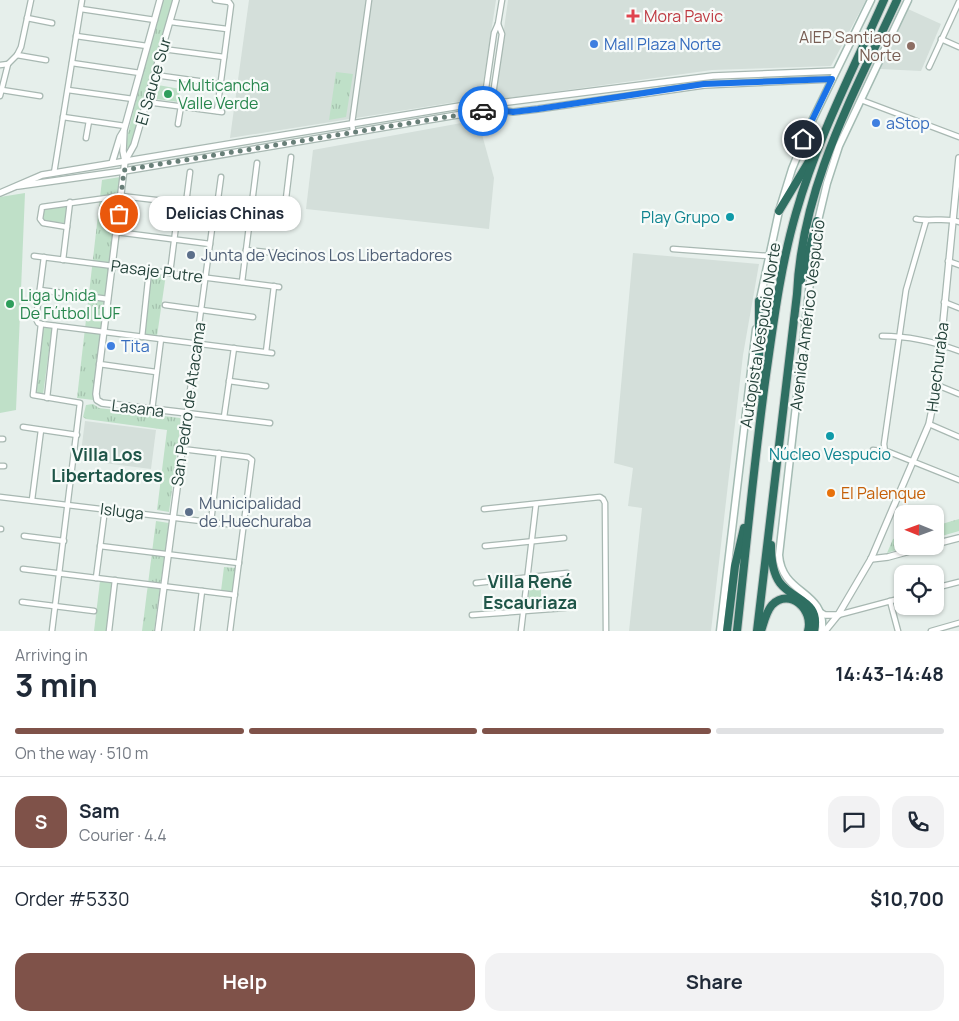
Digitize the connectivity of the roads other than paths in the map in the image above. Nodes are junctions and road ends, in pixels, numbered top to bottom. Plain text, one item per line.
1 (31, 0) edge
2 (82, 0) edge
3 (160, 0) edge
4 (176, 0) edge
5 (215, 0) edge
6 (369, 0) edge
7 (502, 0) edge
8 (871, 0) edge
9 (884, 0) edge
10 (898, 0) edge
11 (908, 0) edge
12 (959, 3) edge
13 (81, 9) junction
14 (27, 18) junction
15 (154, 20) junction
16 (170, 22) junction
17 (52, 23) dead end
18 (498, 24) junction
19 (227, 29) junction
20 (76, 36) junction
21 (941, 39) junction
22 (147, 46) junction
23 (959, 47) edge
24 (163, 49) junction
25 (17, 55) junction
26 (224, 57) junction
27 (46, 60) dead end
28 (72, 63) junction
29 (8, 64) junction
30 (0, 65) edge
31 (929, 67) dead end
32 (836, 71) junction
33 (140, 73) junction
34 (155, 75) junction
35 (832, 79) junction
36 (220, 84) junction
37 (2, 90) junction
38 (68, 90) junction
39 (0, 96) edge
40 (40, 96) dead end
41 (133, 99) junction
42 (861, 100) junction
43 (492, 101) junction
44 (147, 102) junction
45 (484, 102) junction
46 (181, 106) junction
47 (493, 109) junction
48 (485, 110) junction
49 (63, 117) junction
50 (89, 121) junction
51 (352, 122) junction
52 (178, 124) dead end
53 (125, 128) junction
54 (353, 132) junction
55 (959, 137) edge
56 (86, 138) dead end
57 (821, 142) junction
58 (291, 158) dead end
59 (959, 158) edge
60 (125, 161) junction
61 (112, 163) junction
62 (257, 163) dead end
63 (124, 170) junction
64 (190, 172) dead end
65 (54, 173) junction
66 (221, 177) dead end
67 (957, 179) edge
68 (15, 187) junction
69 (0, 193) edge
70 (121, 196) junction
71 (70, 202) junction
72 (179, 202) junction
73 (186, 203) junction
74 (216, 207) junction
75 (251, 211) junction
76 (779, 211) junction
77 (284, 215) junction
78 (295, 216) dead end
79 (916, 219) dead end
80 (952, 220) junction
81 (817, 221) junction
82 (926, 221) junction
83 (959, 222) edge
84 (67, 227) junction
85 (116, 232) junction
86 (174, 240) junction
87 (210, 244) junction
88 (673, 248) dead end
89 (246, 250) junction
90 (284, 254) dead end
91 (34, 256) dead end
92 (768, 256) junction
93 (44, 257) junction
94 (63, 260) junction
95 (948, 261) junction
96 (959, 265) edge
97 (112, 266) junction
98 (149, 270) junction
99 (170, 273) junction
100 (206, 278) junction
101 (242, 282) junction
102 (40, 290) junction
103 (797, 294) junction
104 (108, 299) junction
105 (759, 301) junction
106 (944, 302) junction
107 (165, 305) dead end
108 (959, 308) edge
109 (201, 310) junction
110 (253, 316) dead end
111 (41, 324) junction
112 (55, 326) junction
113 (104, 332) junction
114 (882, 336) dead end
115 (898, 336) junction
116 (142, 337) junction
117 (160, 339) junction
118 (197, 344) junction
119 (940, 344) junction
120 (234, 348) junction
121 (266, 352) junction
122 (959, 352) edge
123 (272, 353) dead end
124 (99, 364) junction
125 (156, 372) junction
126 (229, 381) junction
127 (266, 386) dead end
128 (936, 386) junction
129 (959, 394) edge
130 (46, 398) junction
131 (152, 410) junction
132 (187, 414) junction
133 (224, 417) junction
134 (270, 423) dead end
135 (929, 424) junction
136 (23, 427) dead end
137 (41, 430) junction
138 (758, 433) junction
139 (77, 435) junction
140 (959, 437) edge
141 (182, 449) junction
142 (873, 450) dead end
143 (885, 452) junction
144 (219, 453) junction
145 (914, 461) junction
146 (959, 480) edge
147 (0, 497) edge
148 (32, 500) junction
149 (751, 502) junction
150 (68, 504) junction
151 (536, 504) junction
152 (105, 509) junction
153 (484, 509) dead end
154 (173, 518) junction
155 (212, 522) junction
156 (244, 526) junction
157 (769, 526) junction
158 (24, 536) dead end
159 (564, 538) dead end
160 (959, 538) edge
161 (64, 541) junction
162 (531, 541) junction
163 (944, 542) edge
164 (100, 546) junction
165 (485, 546) dead end
166 (168, 554) junction
167 (898, 555) edge
168 (871, 559) junction
169 (239, 563) junction
170 (23, 569) dead end
171 (60, 573) junction
172 (567, 573) dead end
173 (527, 577) junction
174 (96, 578) junction
175 (115, 580) junction
176 (959, 582) edge
177 (476, 583) dead end
178 (164, 586) junction
179 (944, 586) edge
180 (202, 591) junction
181 (234, 595) junction
182 (894, 600) edge
183 (890, 601) junction
184 (22, 602) dead end
185 (55, 606) junction
186 (565, 608) dead end
187 (94, 611) dead end
188 (523, 612) junction
189 (820, 612) junction
190 (838, 615) junction
191 (472, 616) dead end
192 (959, 623) edge
193 (52, 631) edge
194 (109, 631) edge
195 (158, 631) edge
196 (197, 631) edge
197 (230, 631) edge
198 (521, 631) edge
199 (606, 631) edge
200 (720, 631) edge
201 (727, 631) edge
202 (737, 631) edge
203 (757, 631) edge
204 (761, 631) edge
205 (808, 631) edge
206 (814, 631) edge
207 (824, 631) edge
208 (898, 631) edge
209 (931, 631) edge

1 - 14 street
2 - 13 street
3 - 15 street
4 - 16 street, El Sauce Sur
5 - 19 street
6 - 51 street
7 - 18 street
8 - 32 main road
9 - 57 highway, Autopista Vespucio Norte
10 - 103 highway, Autopista Vespucio Norte
11 - 42 main road, Avenida Américo Vespucio
12 - 21 street
13 - 15 street
13 - 20 street
14 - 17 street
14 - 25 street
15 - 22 street
16 - 19 street
16 - 24 street, El Sauce Sur
18 - 43 street
18 - 45 street
19 - 26 street
20 - 22 street
20 - 28 street
21 - 23 street
21 - 31 street
22 - 33 street
24 - 26 street
24 - 34 street, El Sauce Sur
25 - 27 street
25 - 29 street
26 - 36 street
28 - 33 street
28 - 38 street
29 - 30 street
29 - 37 street
32 - 35 main road
32 - 43 street
33 - 41 street
34 - 36 street
34 - 44 street, El Sauce Sur
35 - 47 street
35 - 76 main road
36 - 46 street
37 - 39 street
37 - 40 street
38 - 41 street
38 - 49 street
41 - 53 street
42 - 55 street
42 - 81 main road, Avenida Américo Vespucio
43 - 45 street
43 - 47 street
44 - 46 street
44 - 60 street, El Sauce Sur
45 - 48 street
45 - 51 street
46 - 52 street
47 - 48 street
48 - 54 street
49 - 50 street
49 - 65 street
50 - 53 street
50 - 56 street
51 - 54 street
51 - 60 street
53 - 60 street
53 - 61 street
54 - 63 street
57 - 76 highway
57 - 138 highway, Autopista Vespucio Norte
58 - 77 street
59 - 67 street, Huechuraba
60 - 61 street
60 - 63 street
61 - 65 street
62 - 75 street
63 - 68 street
63 - 70 street
64 - 73 street
65 - 68 street
66 - 74 street, San Pedro de Atacama
67 - 80 street, Huechuraba
68 - 69 street
70 - 71 street
70 - 72 street
70 - 85 street
71 - 84 street
71 - 84 street
72 - 73 street
72 - 86 street
73 - 74 street
74 - 75 street
74 - 87 street, San Pedro de Atacama
75 - 77 street
75 - 89 street
76 - 92 main road
77 - 78 street
79 - 82 street
80 - 82 street
80 - 83 street
80 - 95 street, Huechuraba
81 - 103 highway
81 - 189 main road, Avenida Américo Vespucio
82 - 115 street
84 - 94 street
85 - 86 street
85 - 97 street
86 - 87 street
86 - 99 street
87 - 100 street, San Pedro de Atacama
88 - 92 street
89 - 90 street
89 - 101 street
91 - 93 street, Pasaje Putre
92 - 105 main road
93 - 94 street, Pasaje Putre
93 - 102 street
94 - 97 street, Pasaje Putre
95 - 96 street
95 - 106 street, Huechuraba
97 - 98 street, Pasaje Putre
97 - 104 street
98 - 99 street, Pasaje Putre
98 - 116 street
99 - 100 street, Pasaje Putre
100 - 101 street, Pasaje Putre
100 - 109 street, San Pedro de Atacama
101 - 121 street, Pasaje Putre
102 - 104 street
102 - 111 street
103 - 157 highway, Autopista Vespucio Norte
104 - 113 street
105 - 138 highway
105 - 200 main road
106 - 108 street
106 - 119 street, Huechuraba
107 - 109 street
109 - 110 street
109 - 118 street, San Pedro de Atacama
111 - 112 street
111 - 130 street
112 - 113 street
112 - 130 street
113 - 116 street
113 - 124 street
114 - 115 street
115 - 119 street
115 - 143 street
116 - 117 street
117 - 118 street
117 - 125 street
118 - 120 street
118 - 132 street, San Pedro de Atacama
119 - 122 street
119 - 128 street, Huechuraba
120 - 121 street
120 - 126 street
121 - 123 street
124 - 125 street
124 - 131 street, Lasana
125 - 131 street
126 - 127 street
126 - 133 street
128 - 129 street
128 - 135 street, Huechuraba
130 - 139 street
131 - 132 street, Lasana
132 - 133 street, Lasana
132 - 141 street, San Pedro de Atacama
133 - 134 street, Lasana
135 - 140 street
135 - 145 street, Huechuraba
136 - 137 street
137 - 139 street
137 - 148 street
138 - 149 highway, Autopista Vespucio Norte
139 - 150 street
141 - 144 street
141 - 154 street, San Pedro de Atacama
142 - 143 street
143 - 145 street
144 - 155 street
144 - 156 street
145 - 146 street
145 - 168 street, Huechuraba
147 - 148 street, Isluga
148 - 150 street, Isluga
149 - 201 highway
149 - 202 highway, Autopista Vespucio Norte
150 - 152 street, Isluga
150 - 161 street
151 - 153 street
151 - 162 street
151 - 199 street
152 - 154 street, Isluga
152 - 164 street
154 - 155 street, Isluga
154 - 166 street, San Pedro de Atacama
155 - 156 street, Isluga
156 - 169 street
157 - 203 highway, Autopista Vespucio Norte
157 - 206 highway
158 - 161 street
159 - 162 street
160 - 163 street
161 - 171 street
162 - 165 street
162 - 173 street
164 - 166 street
164 - 174 street
166 - 169 street
166 - 178 street, San Pedro de Atacama
167 - 168 street
168 - 190 street, Huechuraba
169 - 181 street
170 - 171 street
171 - 174 street
171 - 185 street
172 - 173 street
173 - 177 street
173 - 188 street
174 - 175 street
175 - 178 street
175 - 194 street
176 - 179 street
178 - 180 street
178 - 195 street, San Pedro de Atacama
180 - 181 street
180 - 196 street
181 - 197 street
182 - 183 street
183 - 190 street
183 - 208 street
184 - 185 street
185 - 187 street
185 - 193 street
186 - 188 street
188 - 191 street
188 - 198 street
189 - 190 street
189 - 207 main road
190 - 207 street, Huechuraba
192 - 209 street
204 - 205 highway

